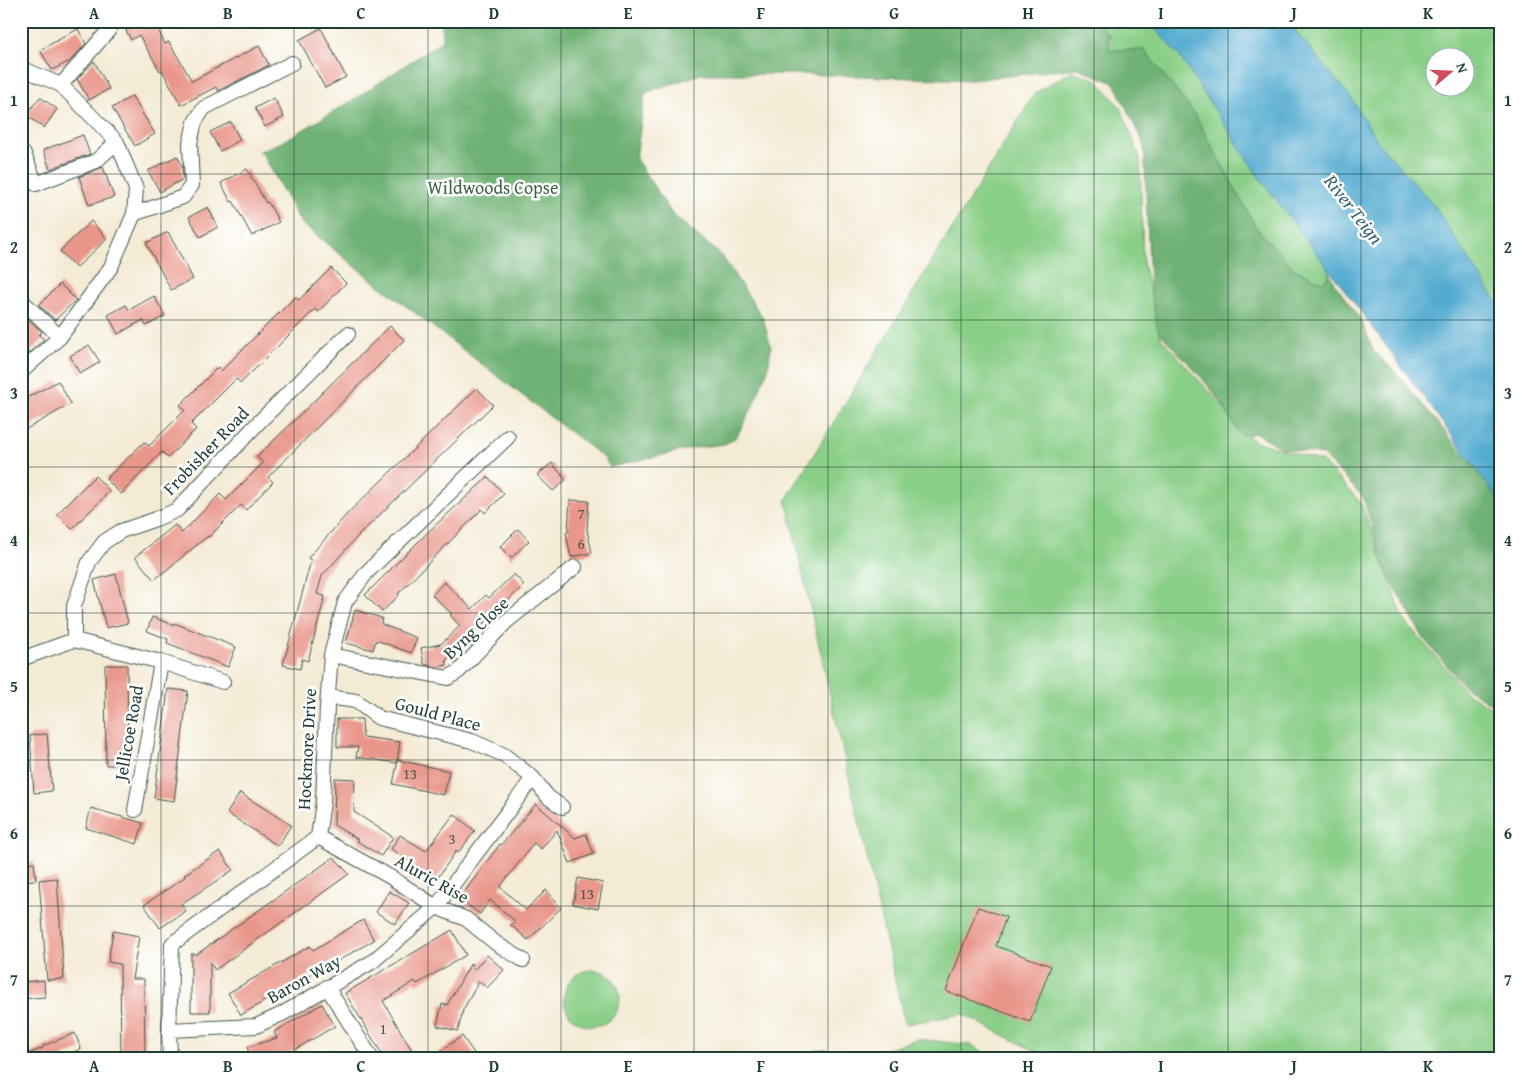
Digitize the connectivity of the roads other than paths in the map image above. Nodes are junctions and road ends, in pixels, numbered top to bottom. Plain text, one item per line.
1 (105, 21) edge
2 (292, 63) dead end
3 (21, 68) edge
4 (61, 84) junction
5 (117, 142) junction
6 (24, 154) dead end
7 (134, 214) junction
8 (21, 300) edge
9 (348, 334) dead end
10 (60, 338) junction
11 (21, 372) edge
12 (508, 437) dead end
13 (575, 567) dead end
14 (74, 640) junction
15 (331, 655) junction
16 (21, 659) edge
17 (161, 662) junction
18 (223, 682) dead end
19 (328, 697) junction
20 (533, 778) junction
21 (562, 807) dead end
22 (134, 810) dead end
23 (318, 837) junction
24 (436, 907) junction
25 (523, 960) dead end
26 (328, 987) junction
27 (169, 1030) junction
28 (170, 1059) edge
29 (372, 1059) edge
30 (816, 1059) edge
31 (821, 1059) edge

1 - 4 street
2 - 7 street
3 - 4 street
4 - 5 street
5 - 6 street
5 - 7 street
7 - 10 street
8 - 10 street
9 - 14 street, Frobisher Road
10 - 11 street
12 - 15 street, Hockmore Drive
13 - 15 street, Byng Close
14 - 16 street
14 - 17 street
15 - 19 street, Hockmore Drive
17 - 18 street
17 - 22 street, Jellicoe Road
19 - 20 street, Gould Place
19 - 23 street, Hockmore Drive
20 - 21 street, Gould Place
20 - 24 street
23 - 24 street, Aluric Rise
23 - 27 street
24 - 25 street, Aluric Rise
24 - 26 street, Baron Way
26 - 27 street, Baron Way
26 - 29 street
27 - 28 street
30 - 31 street

